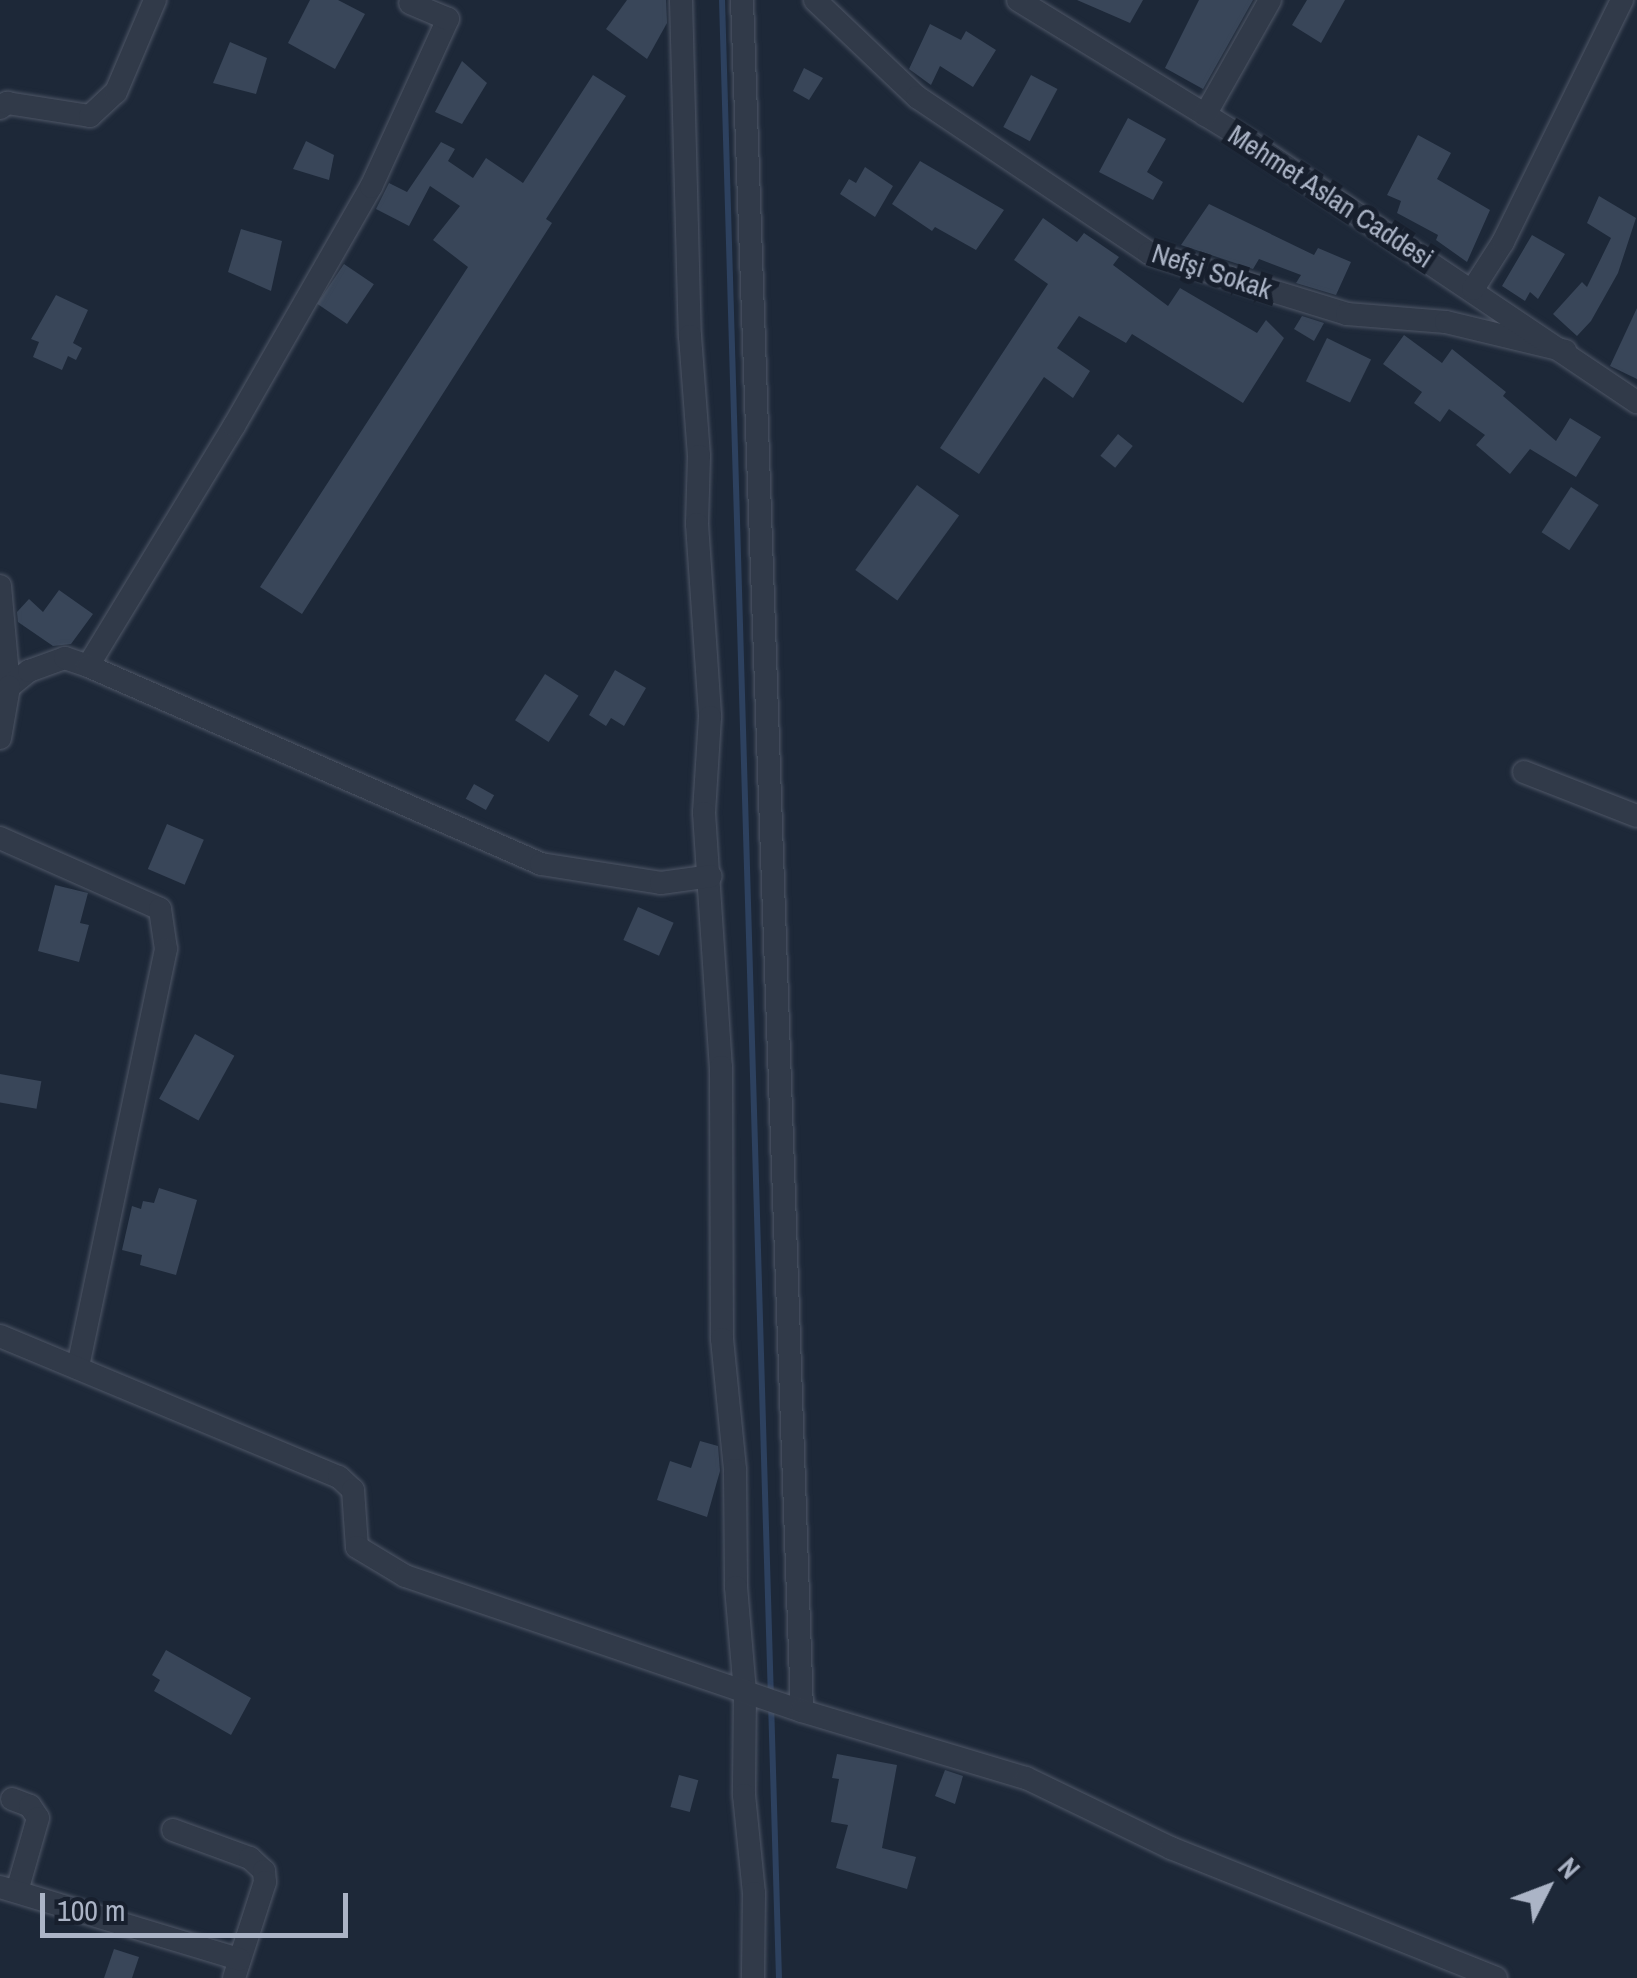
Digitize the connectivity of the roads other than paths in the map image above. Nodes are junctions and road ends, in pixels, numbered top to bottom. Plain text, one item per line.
1 (155, 0) edge
2 (680, 0) edge
3 (742, 0) edge
4 (815, 0) edge
5 (1018, 0) edge
6 (1270, 0) edge
7 (1622, 0) edge
8 (408, 1) edge
9 (0, 108) edge
10 (1205, 115) junction
11 (1473, 288) junction
12 (1566, 351) junction
13 (1637, 402) edge
14 (0, 586) edge
15 (88, 666) junction
16 (9, 687) junction
17 (0, 738) edge
18 (1524, 772) dead end
19 (1637, 816) edge
20 (0, 838) edge
21 (711, 876) junction
22 (0, 1336) edge
23 (78, 1368) junction
24 (745, 1691) junction
25 (802, 1712) junction
26 (12, 1799) dead end
27 (173, 1830) dead end
28 (9, 1889) edge
29 (236, 1969) edge
30 (753, 1978) edge
31 (1496, 1978) edge

1 - 9 street
2 - 21 street
3 - 25 street
4 - 12 street, Nefşi Sokak
5 - 10 street, Mehmet Aslan Caddesi
6 - 10 street
7 - 11 street
8 - 15 street
10 - 11 street, Mehmet Aslan Caddesi
11 - 12 street, Mehmet Aslan Caddesi
12 - 13 street, Mehmet Aslan Caddesi
14 - 16 street
15 - 16 street
15 - 21 street
16 - 17 street
18 - 19 street
20 - 23 street
21 - 24 street
22 - 23 street
23 - 24 street
24 - 25 street
24 - 30 street
25 - 31 street
26 - 28 street
27 - 29 street
28 - 29 street

